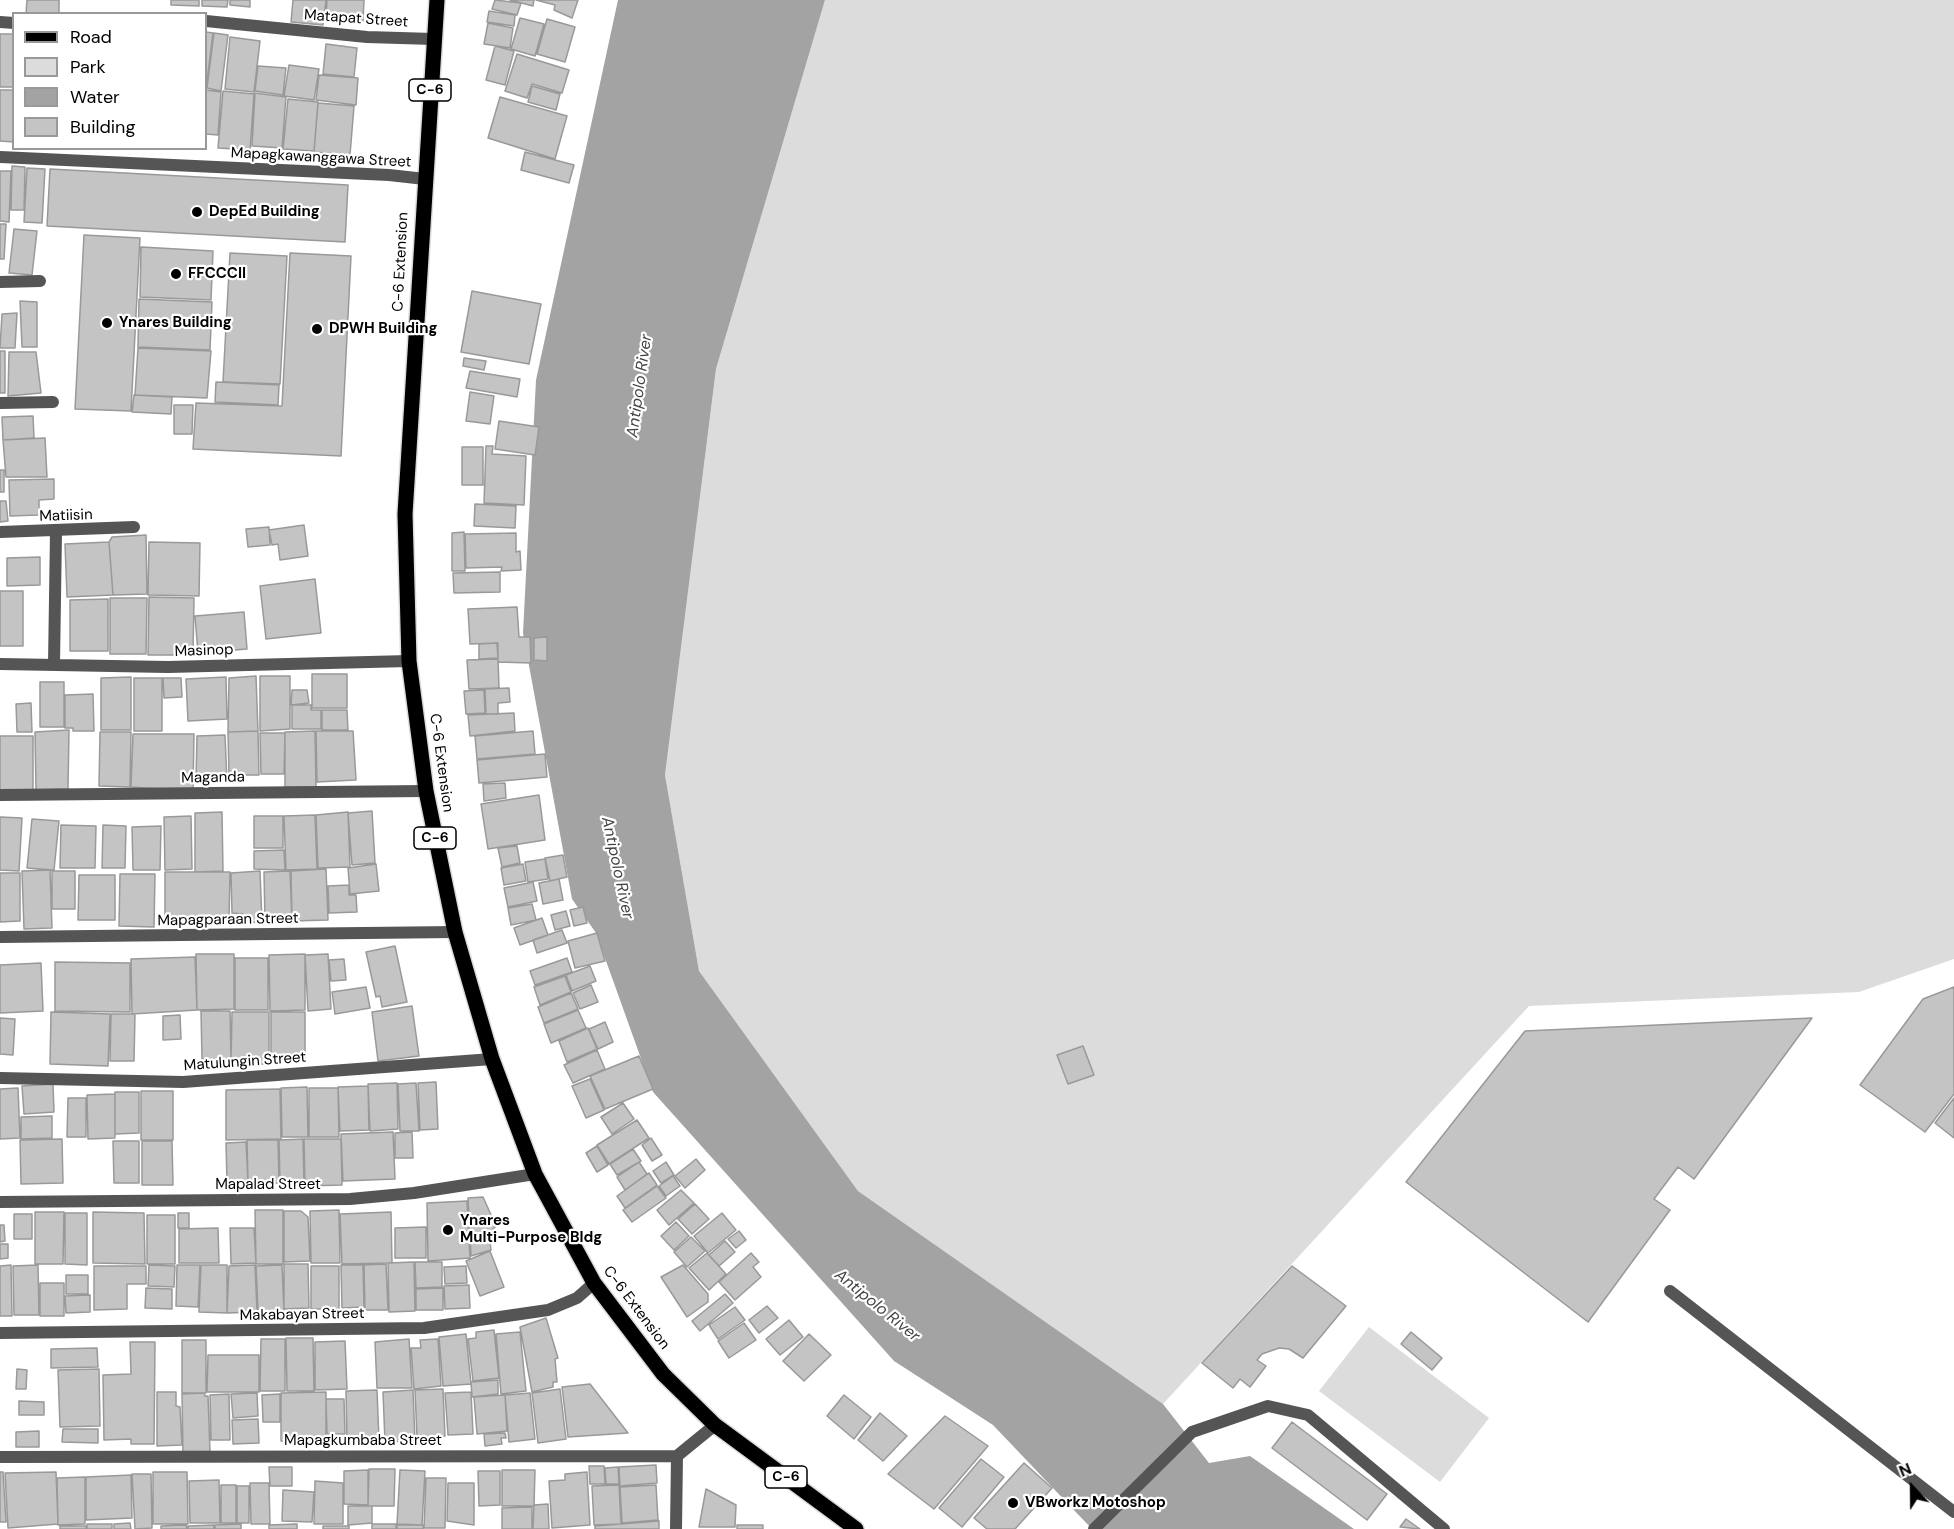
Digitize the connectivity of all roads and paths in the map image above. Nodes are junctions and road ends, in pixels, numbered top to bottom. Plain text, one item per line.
1 (436, 0) edge
2 (207, 21) edge
3 (434, 39) junction
4 (0, 157) edge
5 (424, 179) junction
6 (40, 281) dead end
7 (0, 282) edge
8 (53, 402) dead end
9 (0, 403) edge
10 (134, 527) dead end
11 (0, 532) edge
12 (56, 532) junction
13 (410, 661) junction
14 (0, 664) edge
15 (54, 664) junction
16 (426, 791) junction
17 (0, 795) edge
18 (455, 932) junction
19 (0, 937) edge
20 (492, 1059) junction
21 (0, 1078) edge
22 (535, 1174) junction
23 (0, 1202) edge
24 (594, 1283) junction
25 (1670, 1292) dead end
26 (0, 1334) edge
27 (715, 1425) junction
28 (677, 1456) junction
29 (0, 1457) edge
30 (1954, 1512) edge
31 (676, 1529) edge
32 (856, 1529) edge
33 (1094, 1529) edge
34 (1444, 1529) edge

1 - 3 main road, C-6 Extension / C-6
2 - 3 street, Matapat Street
3 - 5 main road, C-6 Extension / C-6
4 - 5 street, Mapagkawanggawa Street
5 - 13 main road, C-6 Extension / C-6
6 - 7 street
8 - 9 street
10 - 12 street, Matiisin
11 - 12 street, Matiisin
12 - 15 street
13 - 15 street, Masinop
13 - 16 main road, C-6 Extension / C-6
14 - 15 street, Masinop
16 - 17 street, Maganda
16 - 18 main road, C-6 Extension / C-6
18 - 19 street, Mapagparaan Street
18 - 20 main road, C-6 Extension / C-6
20 - 21 street, Matulungin Street
20 - 22 main road, C-6 Extension / C-6
22 - 23 street, Mapalad Street
22 - 24 main road, C-6 Extension / C-6
24 - 26 street, Makabayan Street
24 - 27 main road, C-6 Extension / C-6
25 - 30 street
27 - 28 street
27 - 32 main road, C-6 Extension / C-6
28 - 29 street, Mapagkumbaba Street
28 - 31 street
33 - 34 street

